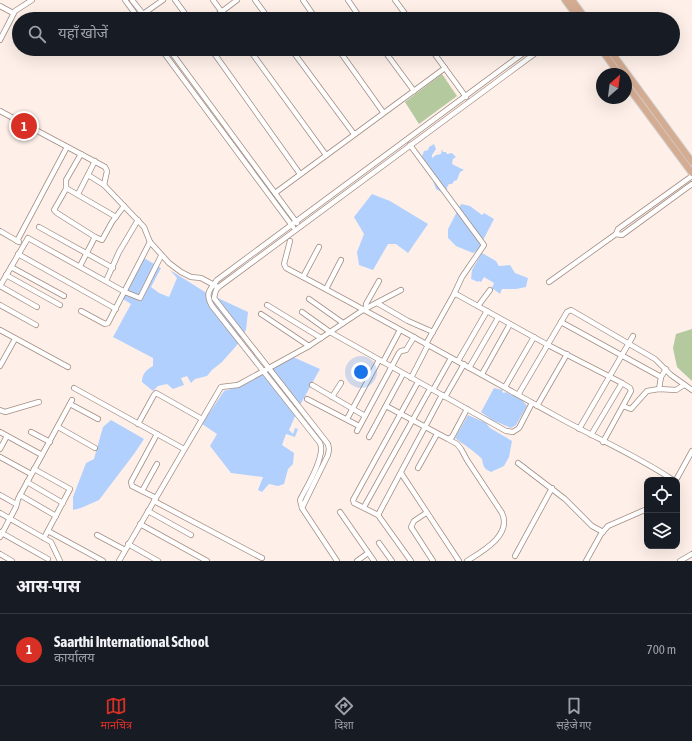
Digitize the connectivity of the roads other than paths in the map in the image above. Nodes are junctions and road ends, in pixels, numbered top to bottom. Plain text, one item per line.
1 (32, 0) edge
2 (125, 0) edge
3 (132, 0) edge
4 (163, 0) edge
5 (175, 0) edge
6 (213, 0) edge
7 (237, 0) edge
8 (255, 0) edge
9 (302, 0) edge
10 (348, 0) edge
11 (395, 0) edge
12 (564, 0) edge
13 (572, 0) edge
14 (0, 6) edge
15 (12, 12) edge
16 (14, 12) edge
17 (134, 12) edge
18 (141, 12) edge
19 (146, 12) edge
20 (184, 12) edge
21 (222, 12) joint
22 (264, 12) edge
23 (311, 12) edge
24 (356, 12) edge
25 (404, 12) edge
26 (576, 12) edge
27 (578, 12) edge
28 (12, 17) edge
29 (0, 40) edge
30 (166, 56) edge
31 (174, 56) edge
32 (216, 56) edge
33 (254, 56) edge
34 (296, 56) edge
35 (343, 56) edge
36 (388, 56) edge
37 (436, 56) edge
38 (520, 56) edge
39 (531, 56) edge
40 (605, 56) edge
41 (614, 56) edge
42 (445, 68) junction
43 (614, 68) edge
44 (414, 91) junction
45 (632, 92) edge
46 (466, 97) junction
47 (0, 111) edge
48 (383, 112) junction
49 (354, 134) junction
50 (410, 145) junction
51 (67, 147) junction
52 (81, 154) junction
53 (326, 155) junction
54 (95, 161) junction
55 (692, 162) edge
56 (300, 174) junction
57 (88, 175) junction
58 (692, 175) edge
59 (692, 184) edge
60 (104, 185) junction
61 (66, 188) junction
62 (274, 193) junction
63 (78, 194) junction
64 (124, 206) junction
65 (116, 217) junction
66 (138, 220) junction
67 (296, 222) junction
68 (291, 226) junction
69 (300, 226) junction
70 (39, 227) dead end
71 (295, 230) junction
72 (0, 231) edge
73 (616, 234) junction
74 (95, 238) junction
75 (17, 241) junction
76 (290, 241) dead end
77 (150, 242) junction
78 (23, 244) junction
79 (319, 247) dead end
80 (18, 254) junction
81 (86, 254) junction
82 (162, 256) junction
83 (342, 260) dead end
84 (80, 266) junction
85 (11, 267) junction
86 (113, 268) junction
87 (6, 275) junction
88 (303, 277) junction
89 (106, 281) junction
90 (379, 281) dead end
91 (549, 282) dead end
92 (0, 286) edge
93 (216, 286) junction
94 (326, 289) junction
95 (401, 290) dead end
96 (490, 290) dead end
97 (125, 292) junction
98 (454, 294) junction
99 (64, 296) dead end
100 (309, 299) dead end
101 (377, 303) junction
102 (0, 305) edge
103 (60, 305) dead end
104 (267, 305) dead end
105 (478, 306) junction
106 (37, 307) dead end
107 (116, 309) junction
108 (365, 309) junction
109 (81, 310) dead end
110 (487, 311) junction
111 (302, 312) dead end
112 (261, 314) dead end
113 (498, 318) junction
114 (561, 322) junction
115 (343, 323) junction
116 (510, 324) junction
117 (36, 325) dead end
118 (0, 330) edge
119 (400, 330) junction
120 (330, 332) junction
121 (433, 332) junction
122 (633, 336) dead end
123 (414, 337) junction
124 (534, 337) junction
125 (321, 338) junction
126 (15, 339) junction
127 (629, 343) junction
128 (427, 345) junction
129 (548, 345) junction
130 (309, 346) junction
131 (567, 354) junction
132 (622, 355) junction
133 (452, 358) junction
134 (381, 361) junction
135 (458, 361) junction
136 (1, 363) edge
137 (464, 364) junction
138 (68, 367) dead end
139 (392, 367) junction
140 (268, 368) junction
141 (470, 368) junction
142 (666, 369) junction
143 (262, 371) junction
144 (403, 374) junction
145 (482, 374) junction
146 (608, 376) junction
147 (661, 377) junction
148 (411, 378) junction
149 (418, 382) junction
150 (341, 383) dead end
151 (622, 383) junction
152 (684, 384) junction
153 (312, 385) dead end
154 (505, 387) junction
155 (74, 388) dead end
156 (432, 389) junction
157 (659, 389) junction
158 (692, 390) edge
159 (518, 395) junction
160 (444, 396) junction
161 (332, 397) junction
162 (307, 398) dead end
163 (39, 402) dead end
164 (532, 403) junction
165 (386, 406) junction
166 (538, 406) junction
167 (623, 406) junction
168 (353, 409) junction
169 (467, 409) junction
170 (0, 410) edge
171 (401, 414) junction
172 (365, 416) junction
173 (98, 419) dead end
174 (202, 419) junction
175 (347, 419) junction
176 (412, 420) junction
177 (138, 424) junction
178 (58, 427) junction
179 (424, 427) junction
180 (579, 429) junction
181 (0, 432) edge
182 (31, 432) dead end
183 (157, 434) junction
184 (438, 434) junction
185 (591, 435) junction
186 (7, 436) junction
187 (369, 437) dead end
188 (448, 439) junction
189 (50, 442) junction
190 (604, 442) junction
191 (95, 448) dead end
192 (0, 449) edge
193 (184, 449) junction
194 (692, 451) edge
195 (42, 455) junction
196 (0, 457) edge
197 (518, 463) dead end
198 (157, 464) dead end
199 (418, 468) dead end
200 (34, 469) junction
201 (401, 473) junction
202 (31, 474) junction
203 (669, 477) edge
204 (676, 477) edge
205 (27, 482) junction
206 (552, 488) junction
207 (142, 491) junction
208 (0, 495) edge
209 (20, 495) junction
210 (155, 499) junction
211 (63, 503) junction
212 (16, 504) junction
213 (364, 507) junction
214 (302, 508) junction
215 (644, 509) edge
216 (148, 511) junction
217 (340, 512) dead end
218 (0, 513) edge
219 (426, 513) junction
220 (378, 515) junction
221 (56, 516) junction
222 (10, 519) junction
223 (140, 524) junction
224 (48, 531) junction
225 (602, 532) junction
226 (1, 534) edge
227 (97, 535) dead end
228 (191, 535) dead end
229 (44, 538) junction
230 (379, 543) dead end
231 (128, 544) junction
232 (125, 550) junction
233 (368, 552) junction
234 (0, 554) edge
235 (692, 554) edge
236 (515, 556) dead end
237 (262, 558) dead end
238 (48, 559) dead end
239 (12, 561) edge
240 (60, 561) edge
241 (103, 561) edge
242 (119, 561) edge
243 (158, 561) edge
244 (207, 561) edge
245 (337, 561) edge
246 (357, 561) edge
247 (374, 561) edge
248 (392, 561) edge
249 (411, 561) edge
250 (434, 561) edge
251 (459, 561) edge
252 (468, 561) edge
253 (586, 561) edge
254 (680, 561) edge

1 - 16 street
2 - 17 street
3 - 18 street
4 - 19 street
5 - 20 street
6 - 21 street
7 - 21 street
8 - 22 street
9 - 23 street
10 - 24 street
11 - 25 street
12 - 26 main road
13 - 27 main road
14 - 15 street
28 - 29 street
30 - 68 street
31 - 62 street
32 - 56 street
33 - 53 street
34 - 49 street
35 - 48 street
36 - 44 street
37 - 42 street
38 - 46 street
39 - 50 street
40 - 43 main road
41 - 55 main road
42 - 44 street
42 - 46 street
44 - 48 street
45 - 58 main road
46 - 67 street
47 - 51 street
48 - 49 street
49 - 53 street
50 - 69 street
50 - 98 street
51 - 52 street
51 - 75 street
52 - 54 street
52 - 61 street
53 - 56 street
54 - 57 street
54 - 60 street
56 - 62 street
57 - 60 street
57 - 63 street
58 - 73 street
59 - 73 street
60 - 64 street
61 - 63 street
61 - 74 street
62 - 67 street
63 - 65 street
64 - 65 street
64 - 66 street
65 - 74 street
66 - 77 street
66 - 86 street
67 - 68 street
67 - 69 street
68 - 71 street
68 - 93 street
69 - 71 street
70 - 81 street
71 - 93 street
72 - 75 street
73 - 91 street
74 - 81 street
75 - 78 street
76 - 88 street
77 - 82 street
77 - 97 street
78 - 80 street
78 - 84 street
79 - 88 street
80 - 85 street
80 - 107 street
81 - 84 street
81 - 86 street
82 - 93 street
82 - 97 street
83 - 94 street
84 - 89 street
85 - 87 street
85 - 99 street
86 - 89 street
87 - 92 street
87 - 103 street
88 - 94 street
89 - 97 street
90 - 108 street
92 - 106 street
93 - 140 street
93 - 143 street
94 - 108 street
95 - 101 street
96 - 105 street
97 - 107 street
98 - 105 street
98 - 121 street
100 - 115 street
101 - 108 street
101 - 121 street
102 - 117 street
104 - 125 street
105 - 110 street
107 - 109 street
108 - 115 street
108 - 119 street
110 - 113 street
110 - 135 street
111 - 120 street
112 - 130 street
113 - 116 street
113 - 141 street
114 - 127 street
114 - 129 street
114 - 132 street
115 - 120 street
116 - 124 street
116 - 145 street
118 - 126 street
119 - 123 street
119 - 134 street
120 - 125 street
120 - 134 street
121 - 128 street
122 - 127 street
123 - 128 street
123 - 139 street
124 - 129 street
124 - 154 street
125 - 130 street
126 - 136 street
126 - 138 street
127 - 132 street
127 - 142 street
128 - 133 street
128 - 148 street
129 - 131 street
129 - 159 street
130 - 140 street
131 - 146 street
131 - 166 street
132 - 146 street
132 - 147 street
133 - 135 street
133 - 156 street
134 - 139 street
134 - 168 street
135 - 137 street
137 - 141 street
137 - 160 street
139 - 144 street
139 - 172 street
140 - 143 street
140 - 214 street
141 - 145 street
142 - 147 street
142 - 152 street
143 - 174 street
143 - 214 street
144 - 148 street
144 - 165 street
145 - 154 street
146 - 151 street
146 - 180 street
147 - 157 street
148 - 149 street
149 - 156 street
149 - 171 street
150 - 161 street
151 - 167 street
151 - 185 street
152 - 157 street
152 - 158 street
153 - 161 street
154 - 159 street
155 - 177 street
156 - 160 street
156 - 176 street
157 - 167 street
159 - 164 street
160 - 169 street
160 - 179 street
161 - 168 street
162 - 175 street
163 - 170 street
164 - 166 street
164 - 169 street
165 - 171 street
165 - 187 street
166 - 180 street
167 - 190 street
168 - 172 street
168 - 175 street
169 - 188 street
171 - 176 street
171 - 213 street
172 - 175 street
173 - 178 street
174 - 177 street
174 - 193 street
176 - 179 street
176 - 213 street
177 - 183 street
178 - 189 street
178 - 191 street
179 - 184 street
179 - 201 street
180 - 185 street
181 - 186 street
182 - 189 street
183 - 193 street
183 - 207 street
184 - 188 street
184 - 199 street
185 - 190 street
186 - 192 street
186 - 195 street
188 - 252 street
189 - 195 street
190 - 203 street
193 - 210 street
194 - 204 street
195 - 200 street
196 - 202 street
197 - 206 street
198 - 207 street
200 - 202 street
200 - 211 street
201 - 219 street
201 - 220 street
202 - 205 street
205 - 209 street
205 - 211 street
206 - 225 street
206 - 236 street
207 - 210 street
208 - 212 street
209 - 212 street
209 - 221 street
210 - 216 street
210 - 237 street
211 - 221 street
212 - 222 street
213 - 220 street
214 - 245 street
215 - 225 street
216 - 223 street
216 - 228 street
217 - 233 street
218 - 222 street
219 - 250 street
219 - 251 street
220 - 249 street
221 - 224 street
222 - 226 street
222 - 229 street
223 - 231 street
223 - 244 street
224 - 229 street
224 - 241 street
225 - 253 street
226 - 238 street
227 - 232 street
229 - 240 street
230 - 248 street
231 - 232 street
231 - 243 street
232 - 242 street
233 - 246 street
233 - 247 street
234 - 239 street
235 - 254 street

